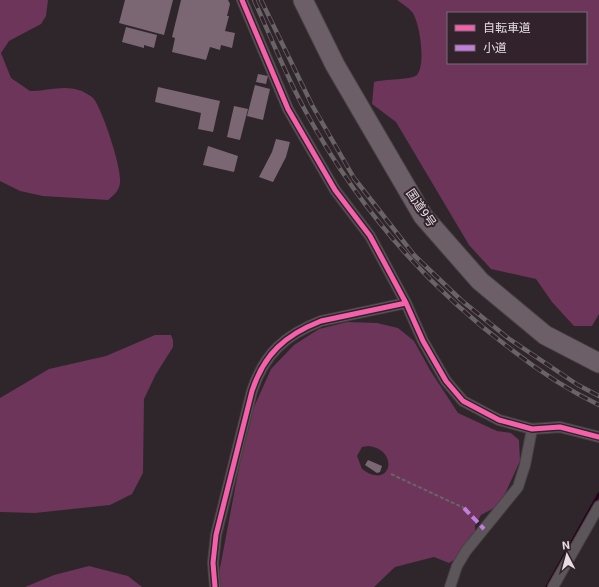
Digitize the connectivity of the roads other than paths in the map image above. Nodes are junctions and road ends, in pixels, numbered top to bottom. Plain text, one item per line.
1 (242, 0) edge
2 (302, 0) edge
3 (406, 303) junction
4 (599, 363) edge
5 (532, 429) junction
6 (599, 437) edge
7 (599, 506) edge
8 (215, 587) edge
9 (450, 587) edge
10 (553, 587) edge

1 - 3 street
2 - 4 highway, 国道9号
3 - 5 street
3 - 8 street
5 - 6 street
5 - 9 street
7 - 10 street

